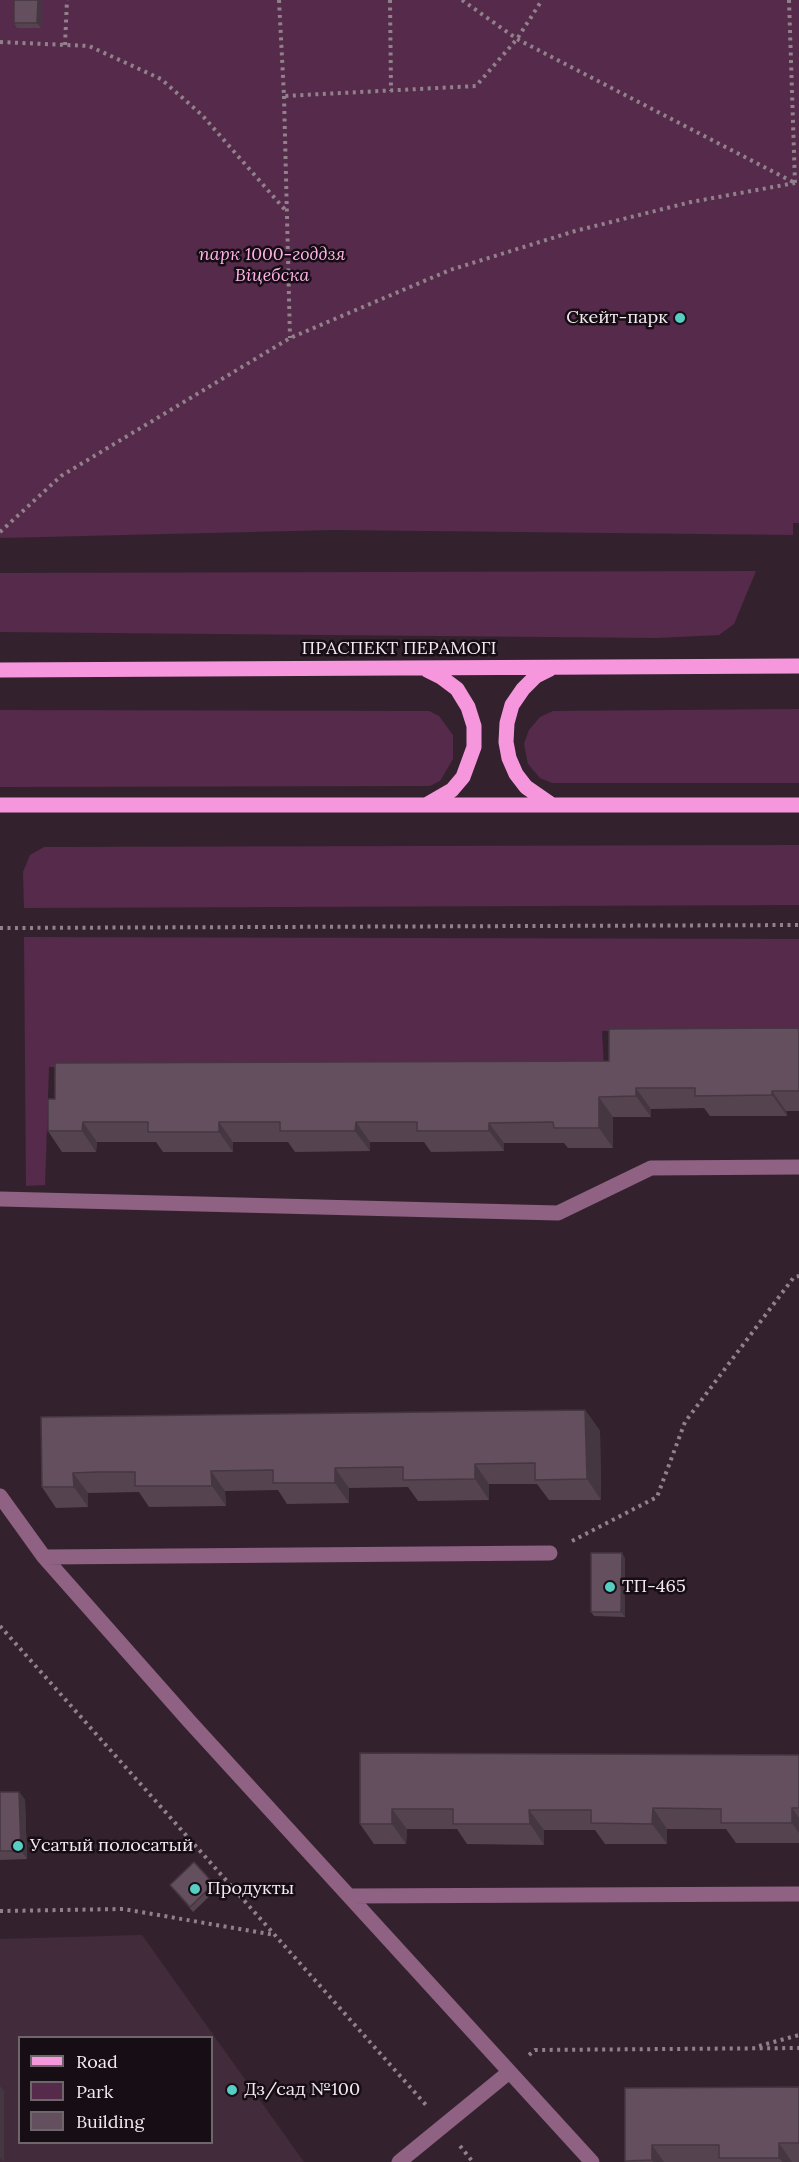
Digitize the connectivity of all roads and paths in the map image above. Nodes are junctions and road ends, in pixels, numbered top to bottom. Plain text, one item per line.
1 (67, 0) edge
2 (279, 0) edge
3 (390, 0) edge
4 (462, 0) edge
5 (542, 0) edge
6 (789, 0) edge
7 (517, 39) junction
8 (0, 42) edge
9 (65, 45) junction
10 (392, 91) junction
11 (284, 96) junction
12 (797, 183) edge
13 (287, 212) junction
14 (290, 338) junction
15 (0, 532) edge
16 (799, 666) edge
17 (553, 667) junction
18 (422, 668) junction
19 (0, 670) edge
20 (0, 805) edge
21 (799, 805) edge
22 (423, 806) junction
23 (554, 806) junction
24 (799, 925) edge
25 (0, 928) edge
26 (799, 1167) edge
27 (0, 1199) edge
28 (799, 1276) edge
29 (0, 1496) edge
30 (550, 1552) joint
31 (44, 1557) junction
32 (0, 1626) edge
33 (799, 1894) edge
34 (349, 1896) junction
35 (0, 1911) edge
36 (276, 1936) junction
37 (799, 2035) edge
38 (753, 2048) junction
39 (799, 2048) edge
40 (508, 2073) junction
41 (444, 2125) junction
42 (399, 2162) edge
43 (473, 2162) edge
44 (592, 2162) edge

1 - 9 path
2 - 11 path
3 - 10 path
4 - 7 path
5 - 7 path
6 - 12 path
7 - 10 path
7 - 12 path
8 - 9 path
9 - 13 path
10 - 11 path
11 - 13 path
12 - 14 path
13 - 14 path
14 - 15 path
16 - 17 main road, ПРАСПЕКТ ПЕРАМОГІ
17 - 18 main road, ПРАСПЕКТ ПЕРАМОГІ
17 - 23 main road
18 - 19 main road, ПРАСПЕКТ ПЕРАМОГІ
18 - 22 main road
20 - 22 main road
21 - 23 main road
22 - 23 main road
24 - 25 path
26 - 27 lane
28 - 30 path
29 - 31 lane
30 - 31 lane
31 - 34 lane
32 - 36 path
33 - 34 lane
34 - 40 lane
35 - 36 path
36 - 41 path
37 - 38 path
38 - 39 path
38 - 40 path
40 - 41 lane
40 - 44 lane
41 - 42 lane
41 - 43 path

